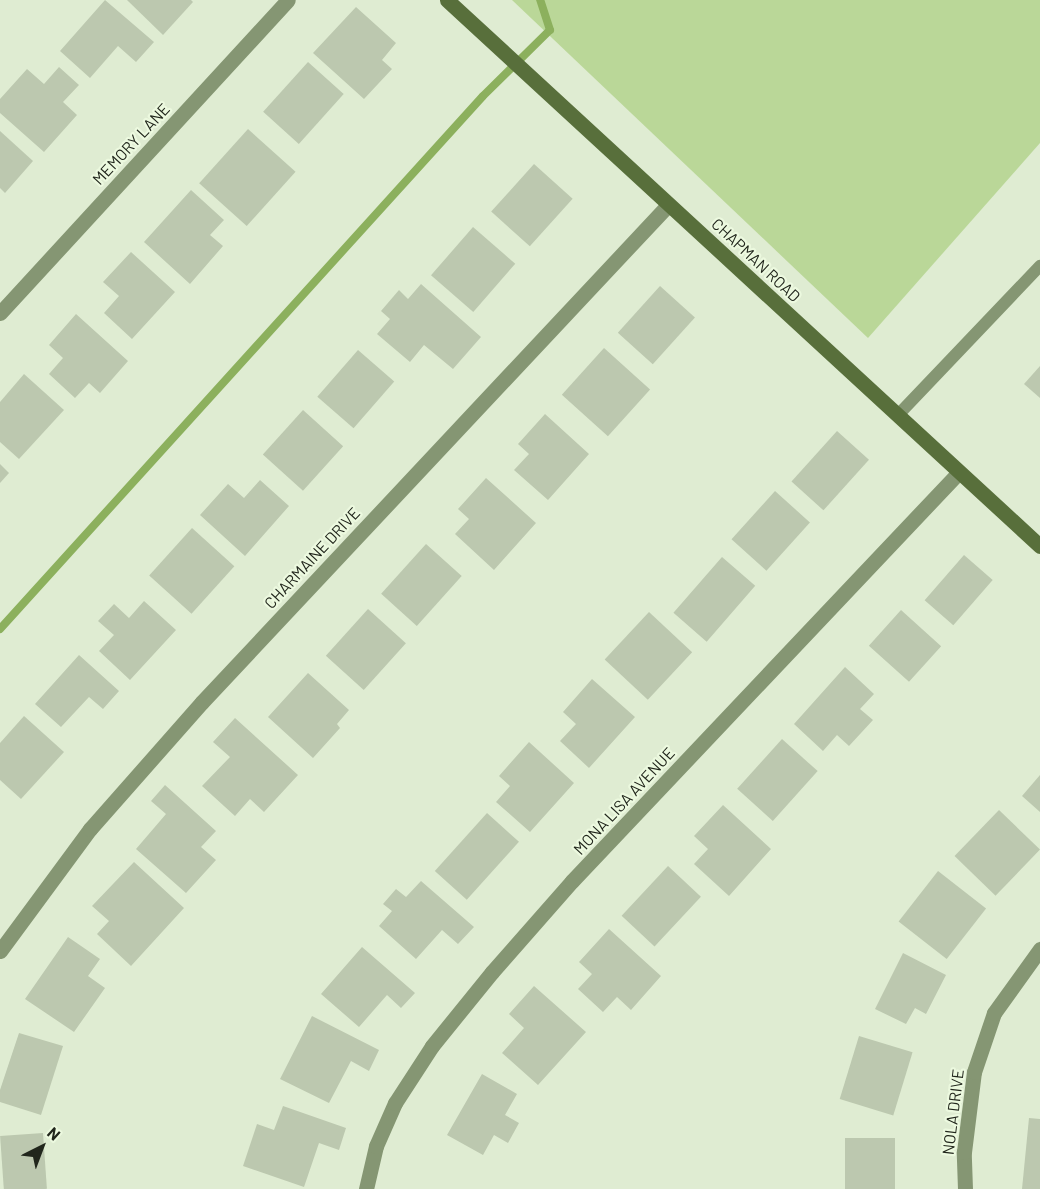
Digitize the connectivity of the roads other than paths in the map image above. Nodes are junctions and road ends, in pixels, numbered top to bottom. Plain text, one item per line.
1 (288, 0) edge
2 (447, 0) edge
3 (668, 205) junction
4 (1040, 266) edge
5 (0, 313) edge
6 (898, 415) junction
7 (959, 472) junction
8 (1040, 546) edge
9 (1040, 949) edge
10 (0, 951) edge
11 (366, 1189) edge
12 (965, 1189) edge

1 - 5 street, MEMORY LANE
2 - 3 street, CHAPMAN ROAD
3 - 6 street, CHAPMAN ROAD
3 - 10 street, CHARMAINE DRIVE
4 - 6 lane
6 - 7 street, CHAPMAN ROAD
7 - 8 street, CHAPMAN ROAD
7 - 11 street, MONA LISA AVENUE
9 - 12 street, NOLA DRIVE

